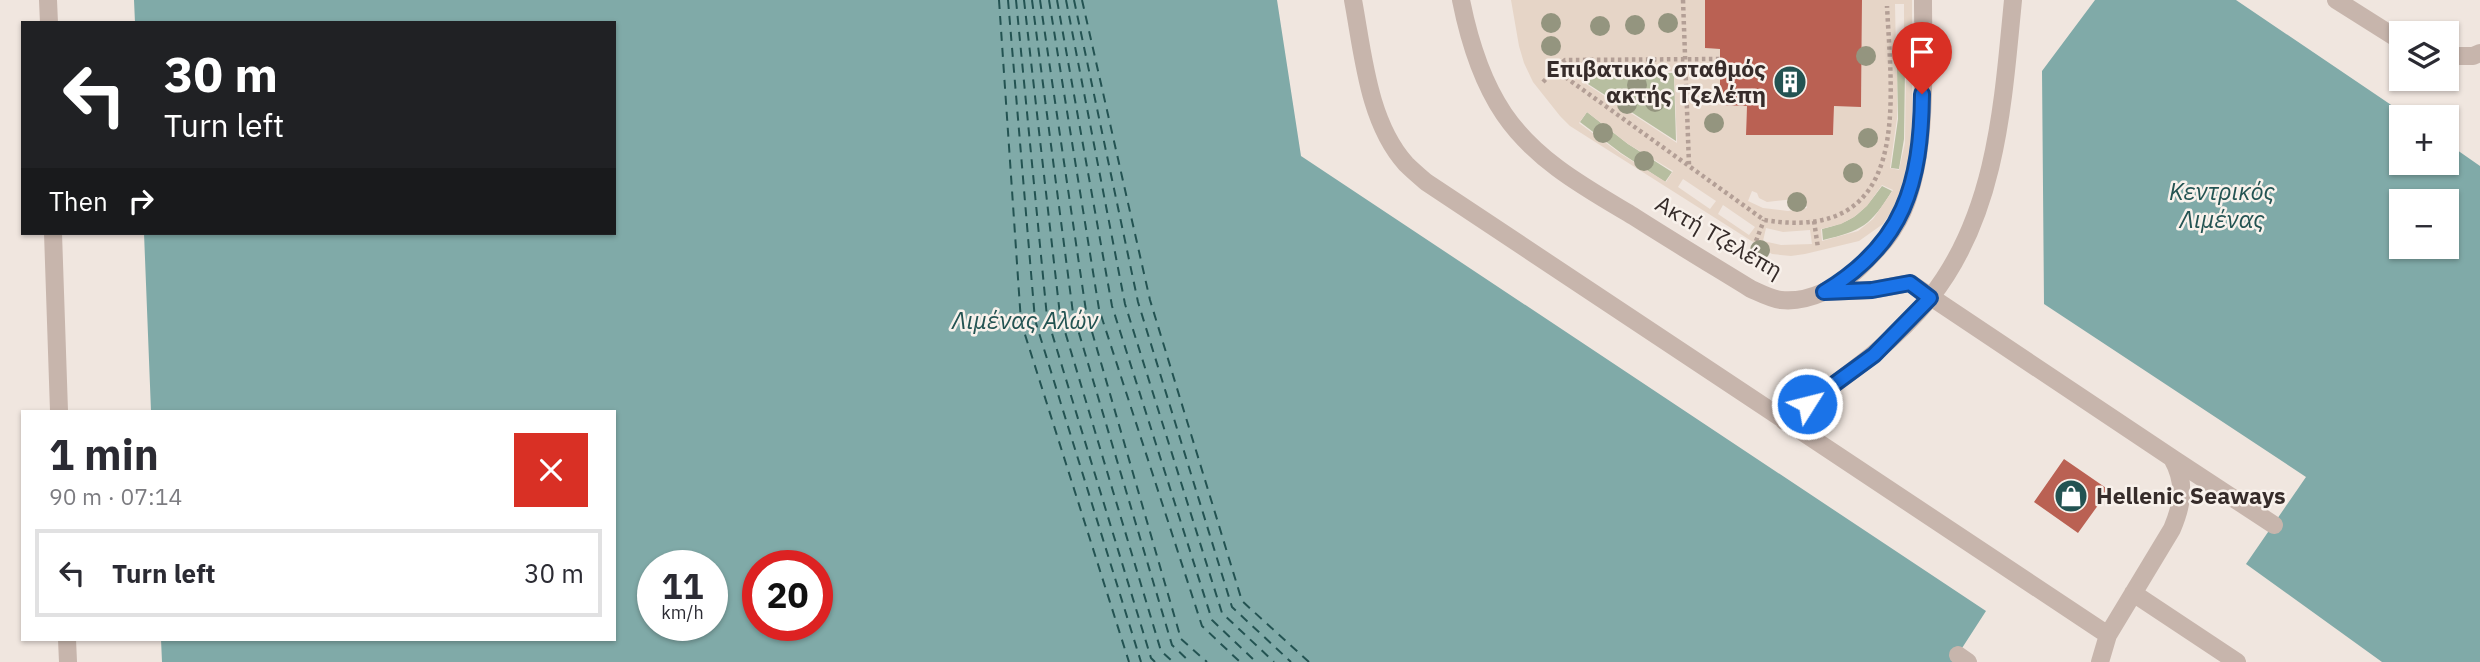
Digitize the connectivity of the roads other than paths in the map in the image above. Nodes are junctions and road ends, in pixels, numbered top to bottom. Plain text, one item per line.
1 (48, 0) edge
2 (1353, 0) edge
3 (1461, 0) edge
4 (1923, 0) edge
5 (2013, 0) edge
6 (2336, 0) edge
7 (49, 21) edge
8 (2389, 33) edge
9 (2480, 53) edge
10 (2459, 56) edge
11 (53, 235) edge
12 (1824, 292) junction
13 (1930, 298) junction
14 (59, 410) edge
15 (1784, 421) junction
16 (2172, 458) junction
17 (2274, 525) dead end
18 (2133, 593) junction
19 (2108, 635) junction
20 (67, 641) edge
21 (68, 662) edge
22 (2100, 662) edge
23 (2237, 662) edge

1 - 7 street
2 - 15 street
3 - 12 street, Ακτή Τζελέπη
4 - 12 street, Ακτή Τζελέπη
5 - 13 street
6 - 8 street
9 - 10 street
11 - 14 street
12 - 13 street
13 - 15 street
13 - 16 street
15 - 19 street
16 - 17 street
16 - 18 street
18 - 19 street
18 - 23 street
19 - 22 street
20 - 21 street

